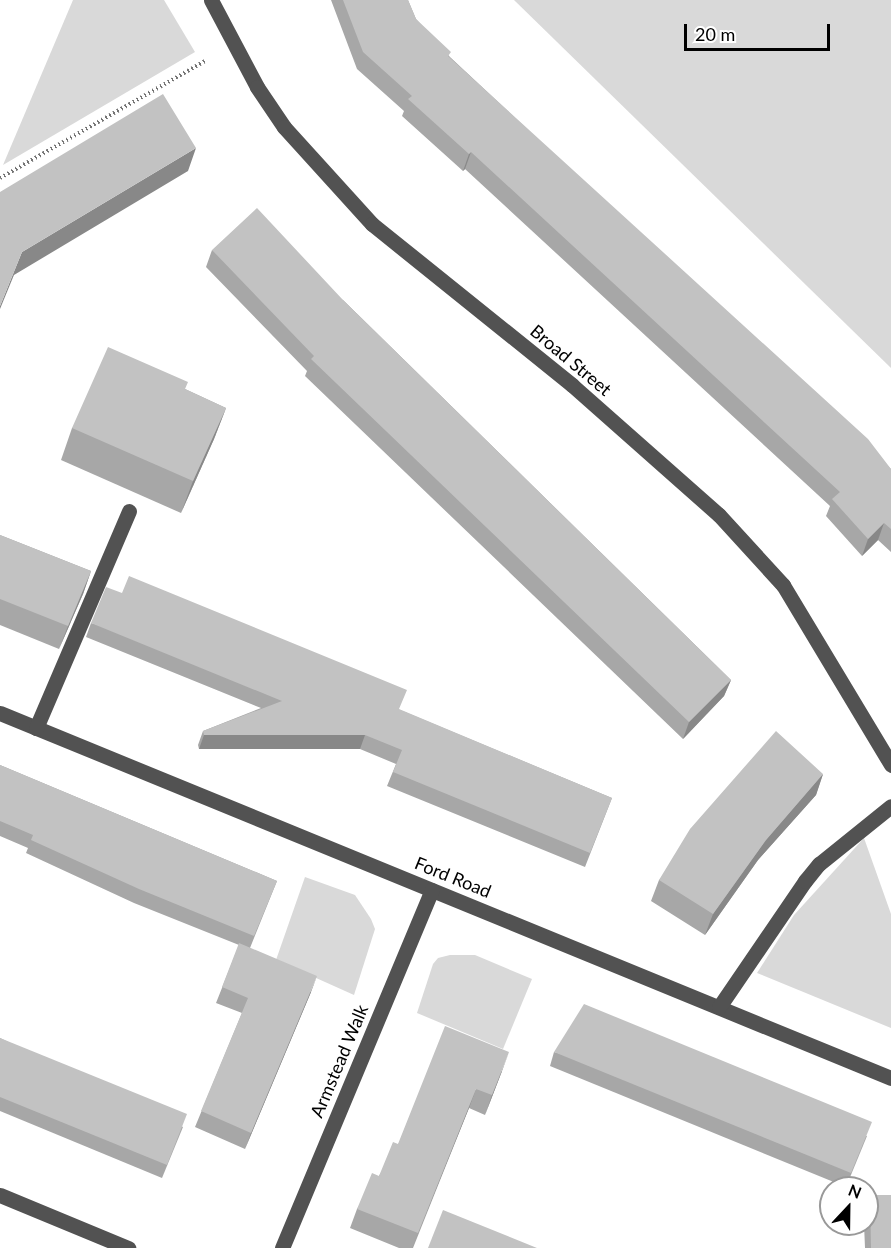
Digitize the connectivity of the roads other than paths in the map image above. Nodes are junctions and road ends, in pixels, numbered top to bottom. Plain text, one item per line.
1 (211, 0) edge
2 (129, 511) dead end
3 (0, 713) edge
4 (36, 728) junction
5 (891, 765) edge
6 (891, 806) edge
7 (432, 890) junction
8 (719, 1007) junction
9 (891, 1078) edge
10 (0, 1195) edge
11 (129, 1248) edge
12 (282, 1248) edge

1 - 5 street, Broad Street
2 - 4 street
3 - 4 street, Ford Road
4 - 7 street, Ford Road
6 - 8 street
7 - 8 street, Ford Road
7 - 12 street, Armstead Walk
8 - 9 street, Ford Road
10 - 11 street

